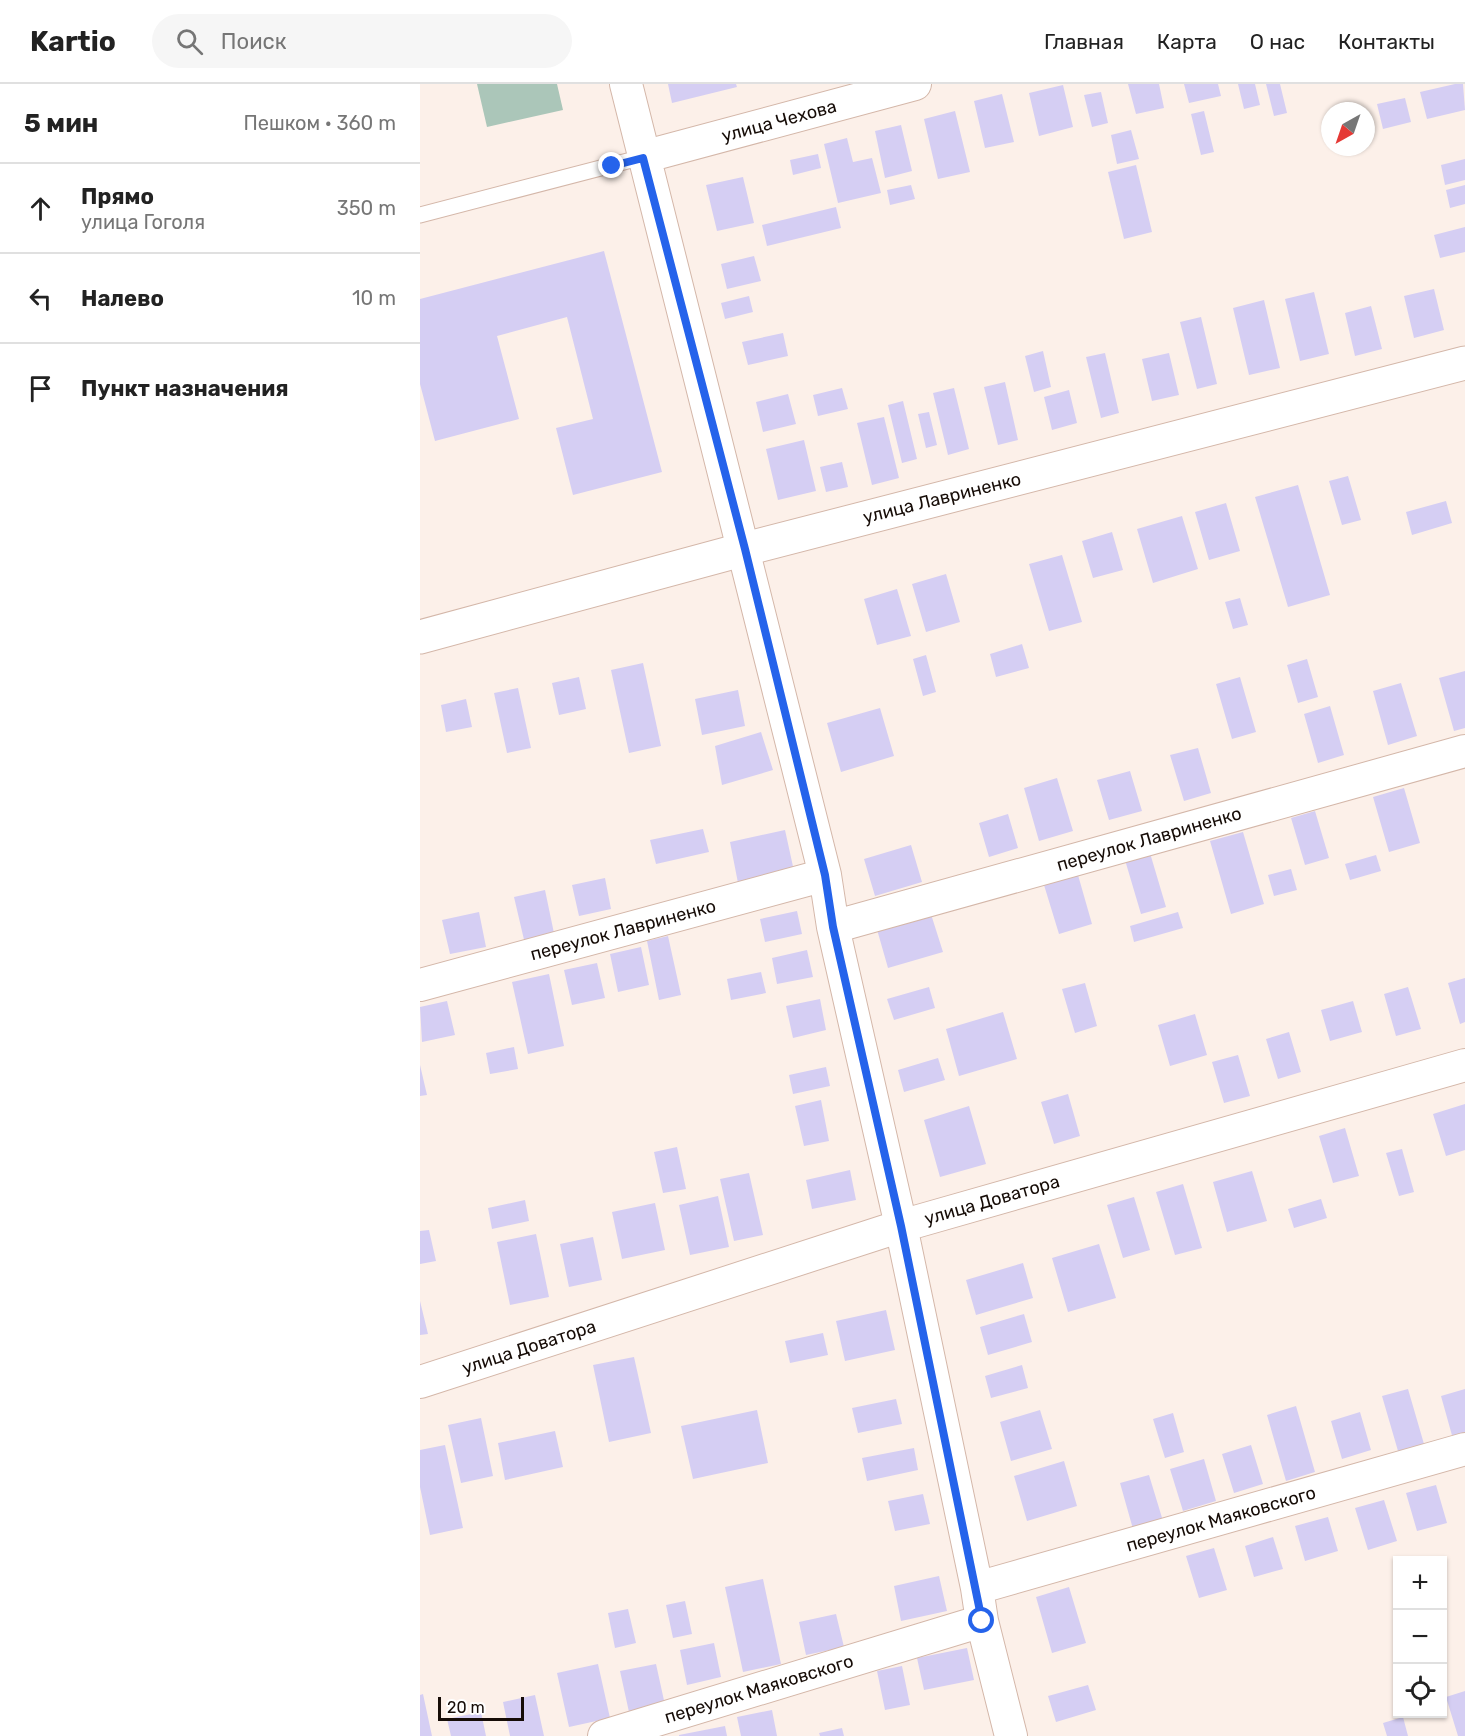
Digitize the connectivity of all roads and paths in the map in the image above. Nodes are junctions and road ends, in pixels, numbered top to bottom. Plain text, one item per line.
1 (626, 84) edge
2 (915, 84) edge
3 (643, 158) junction
4 (420, 216) edge
5 (1465, 363) edge
6 (745, 549) junction
7 (420, 637) edge
8 (1465, 751) edge
9 (825, 875) junction
10 (833, 927) junction
11 (420, 985) edge
12 (1465, 1065) edge
13 (901, 1226) junction
14 (420, 1382) edge
15 (1465, 1449) edge
16 (977, 1588) junction
17 (982, 1621) junction
18 (604, 1736) edge
19 (1011, 1736) edge

1 - 3 street
2 - 3 street, улица Чехова
3 - 4 lane
3 - 6 street
5 - 6 main road, улица Лавриненко
6 - 7 main road, улица Лавриненко
6 - 9 street
8 - 10 street, переулок Лавриненко
9 - 10 street
9 - 11 street, переулок Лавриненко
10 - 13 street
12 - 13 street, улица Доватора
13 - 14 street, улица Доватора
13 - 16 street
15 - 16 street, переулок Маяковского
16 - 17 street
17 - 18 street, переулок Маяковского
17 - 19 street

